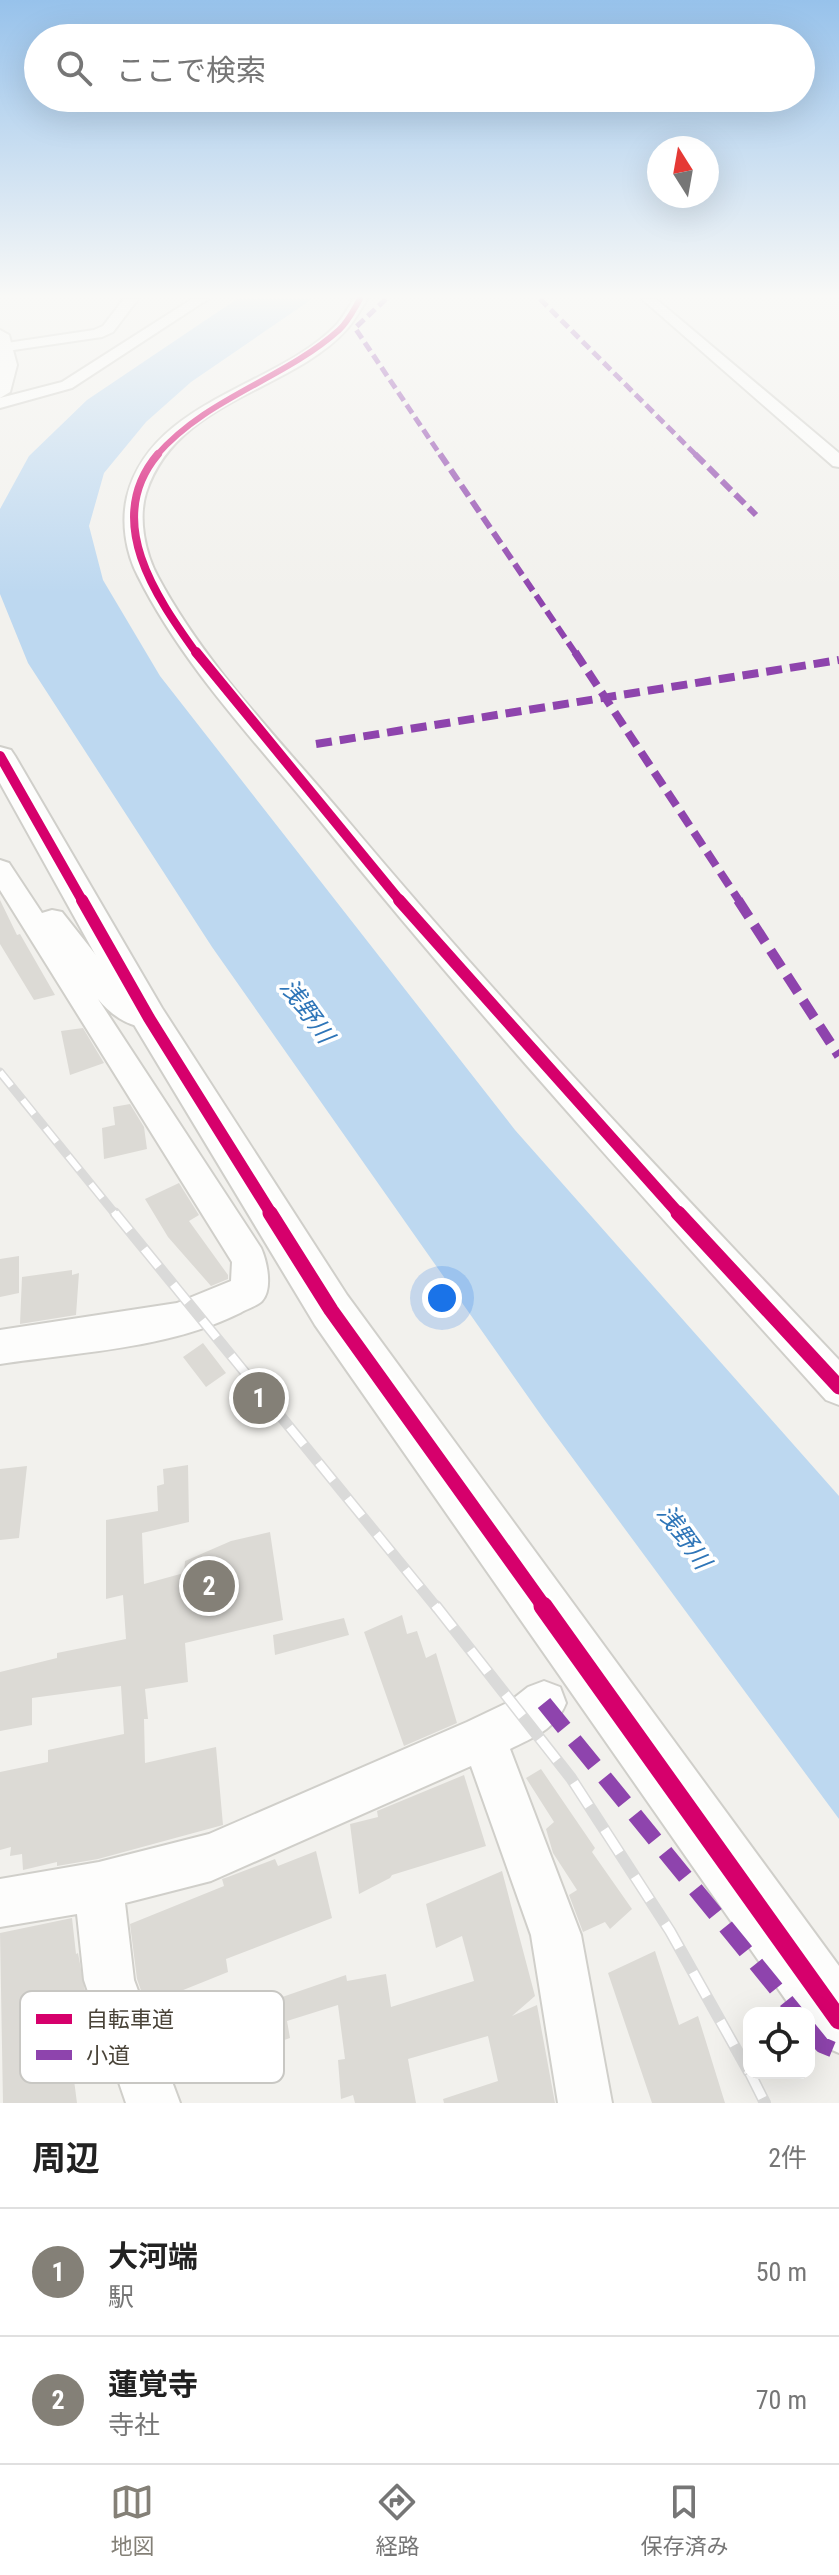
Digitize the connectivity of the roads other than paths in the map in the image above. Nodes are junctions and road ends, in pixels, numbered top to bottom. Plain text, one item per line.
1 (22, 397) edge
2 (229, 397) edge
3 (764, 397) edge
4 (0, 403) edge
5 (839, 443) edge
6 (820, 445) junction
7 (839, 462) edge
8 (0, 756) edge
9 (0, 852) edge
10 (0, 869) edge
11 (149, 1018) junction
12 (0, 1347) edge
13 (839, 1387) edge
14 (544, 1703) dead end
15 (483, 1738) junction
16 (99, 1886) junction
17 (0, 1903) edge
18 (113, 1991) edge
19 (839, 2020) edge
20 (146, 2083) edge
21 (153, 2103) edge
22 (585, 2103) edge

1 - 4 street
2 - 13 street
3 - 6 street
5 - 6 street
6 - 7 street
8 - 11 street
9 - 11 street
10 - 12 street
11 - 19 street
14 - 15 street
15 - 16 street
15 - 22 street
16 - 17 street
16 - 18 street
20 - 21 street

